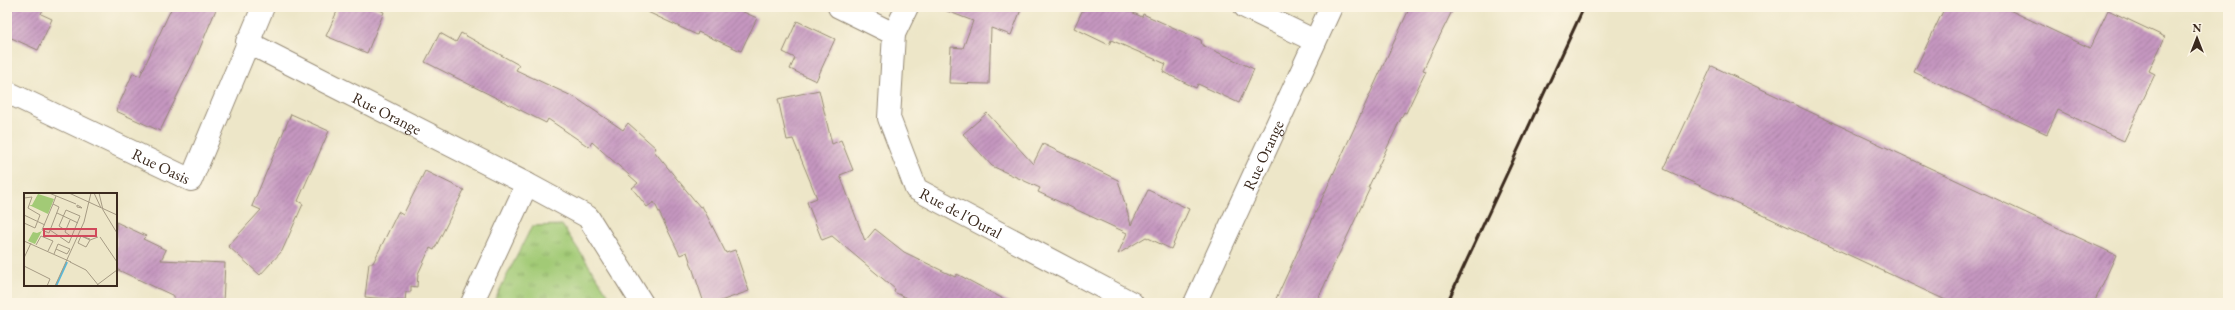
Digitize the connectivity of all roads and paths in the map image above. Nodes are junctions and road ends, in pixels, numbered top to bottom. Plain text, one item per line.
1 (262, 7) edge
2 (839, 7) edge
3 (907, 7) edge
4 (1245, 7) edge
5 (1331, 7) edge
6 (894, 34) junction
7 (1315, 41) junction
8 (247, 42) junction
9 (7, 92) edge
10 (528, 184) junction
11 (472, 303) edge
12 (642, 303) edge
13 (1132, 303) edge
14 (1195, 303) edge

1 - 8 street, Rue Oasis
2 - 6 street
3 - 6 street, Rue de l'Oural
4 - 7 street
5 - 7 street, Rue Orange
6 - 13 street, Rue de l'Oural
7 - 14 street, Rue Orange
8 - 9 street, Rue Oasis
8 - 10 street, Rue Orange
10 - 11 street
10 - 12 street, Rue Orange

